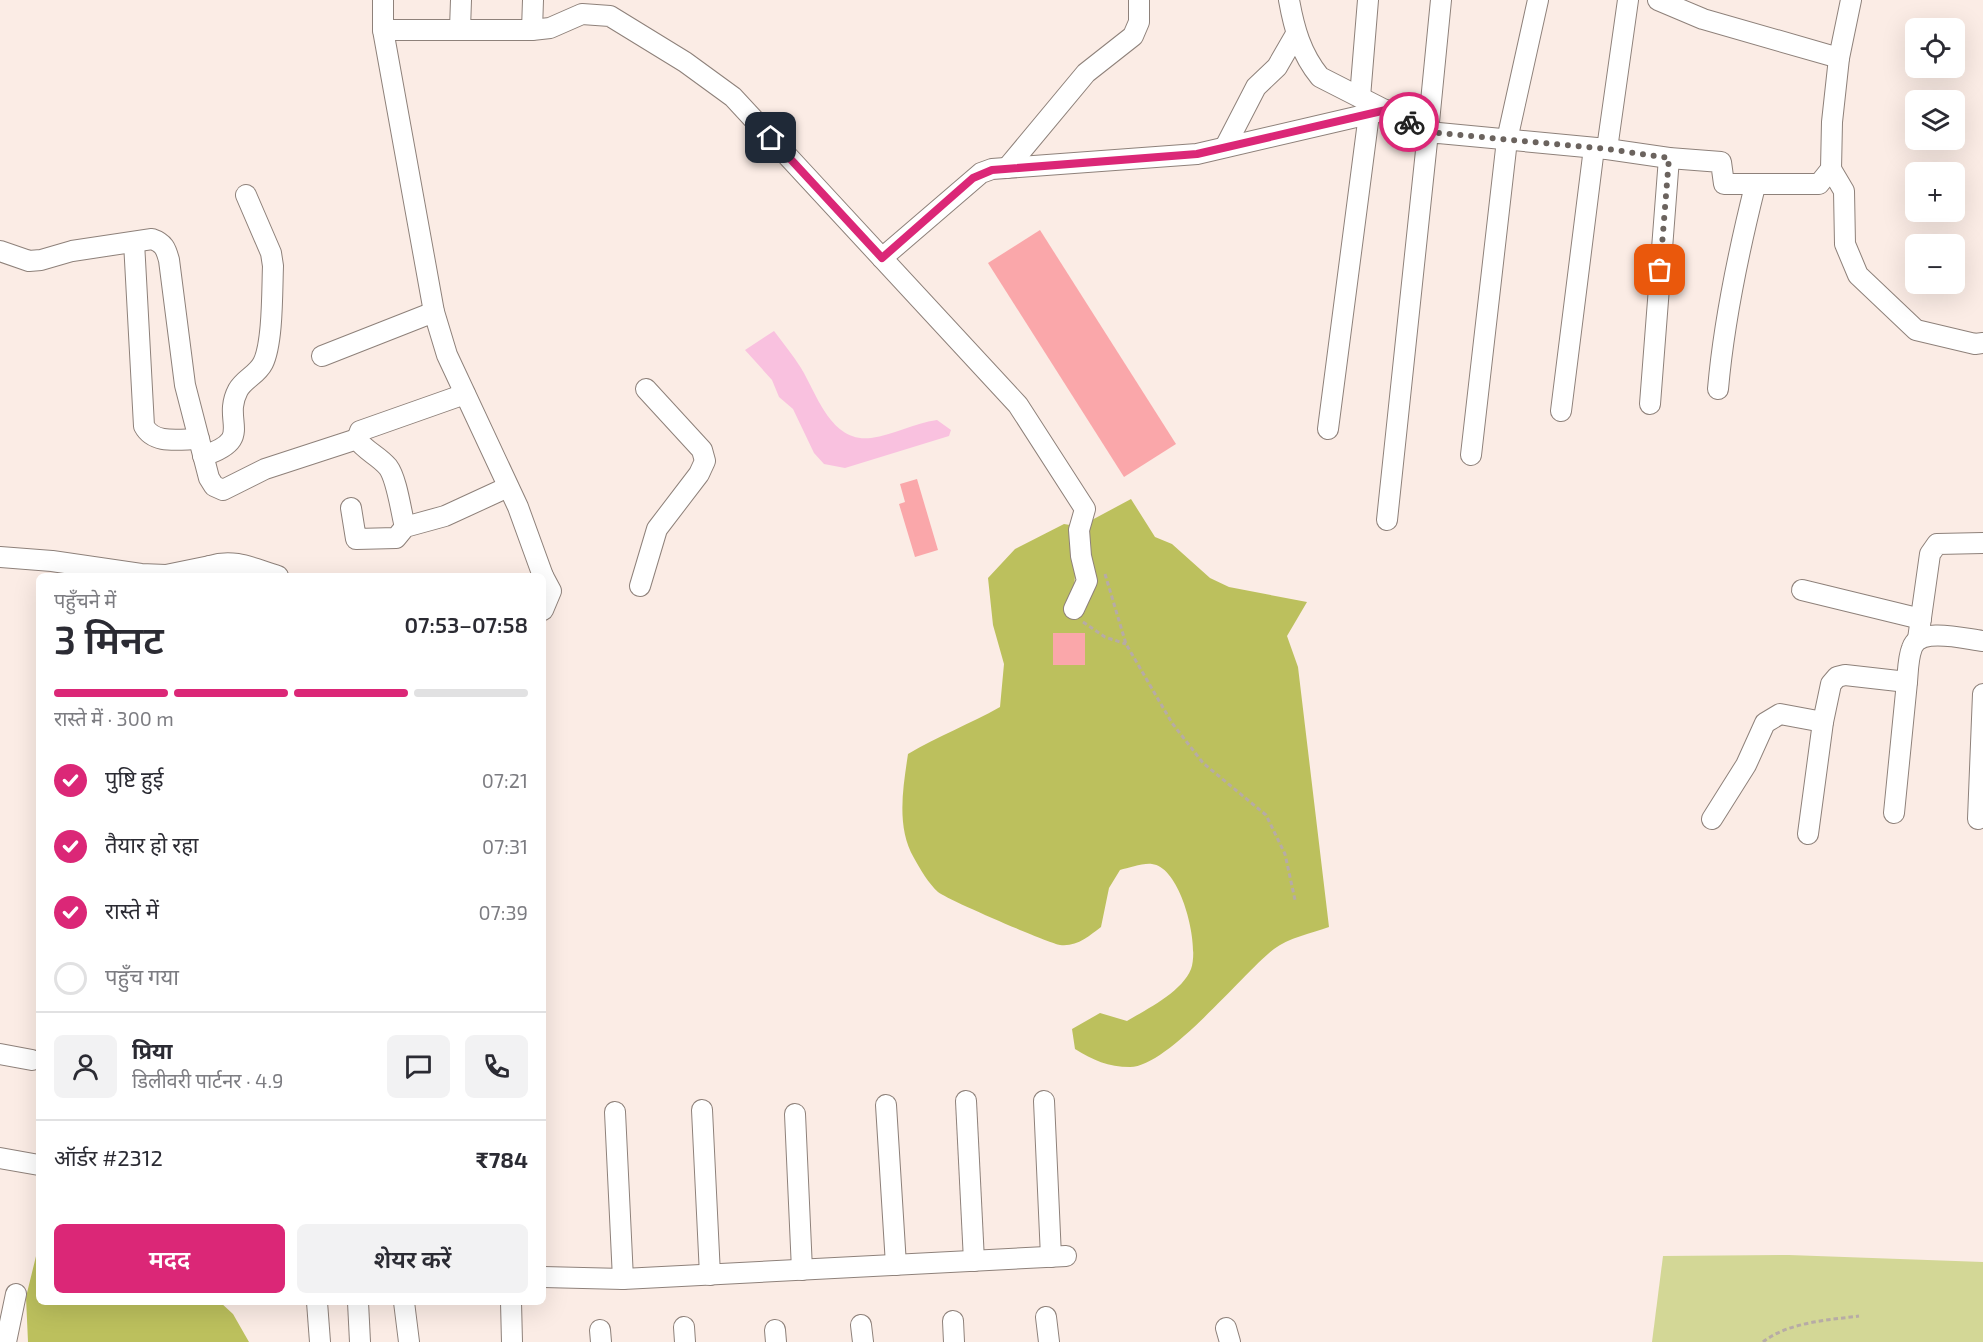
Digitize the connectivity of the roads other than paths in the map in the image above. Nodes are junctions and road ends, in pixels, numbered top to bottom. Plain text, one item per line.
1 (383, 0) edge
2 (461, 0) edge
3 (532, 0) edge
4 (1138, 0) edge
5 (1289, 0) edge
6 (1368, 0) edge
7 (1441, 0) edge
8 (1538, 0) edge
9 (1628, 0) edge
10 (1658, 0) edge
11 (1851, 0) edge
12 (460, 29) junction
13 (383, 30) junction
14 (532, 30) junction
15 (1296, 34) junction
16 (1839, 58) junction
17 (1372, 107) junction
18 (1428, 132) junction
19 (1507, 140) junction
20 (1225, 147) junction
21 (1601, 148) junction
22 (1669, 158) junction
23 (1007, 168) junction
24 (1831, 169) junction
25 (1755, 186) junction
26 (246, 195) dead end
27 (134, 242) junction
28 (0, 251) edge
29 (882, 258) junction
30 (434, 312) junction
31 (1983, 343) edge
32 (322, 356) dead end
33 (646, 389) dead end
34 (1718, 389) dead end
35 (465, 394) junction
36 (1650, 404) dead end
37 (1560, 411) dead end
38 (1328, 429) dead end
39 (357, 439) junction
40 (201, 448) junction
41 (1471, 455) dead end
42 (508, 487) junction
43 (351, 508) dead end
44 (1387, 519) dead end
45 (405, 527) junction
46 (1983, 543) edge
47 (0, 557) edge
48 (216, 571) edge
49 (134, 573) edge
50 (191, 573) edge
51 (269, 573) edge
52 (542, 573) edge
53 (546, 582) edge
54 (640, 586) dead end
55 (1802, 590) dead end
56 (546, 603) edge
57 (1074, 609) road end
58 (1921, 619) junction
59 (1918, 639) junction
60 (1983, 641) edge
61 (1907, 682) junction
62 (1983, 694) edge
63 (1823, 722) junction
64 (1894, 813) dead end
65 (1712, 819) dead end
66 (1978, 819) dead end
67 (1808, 834) dead end
68 (0, 1054) edge
69 (32, 1060) dead end
70 (966, 1101) dead end
71 (1044, 1101) dead end
72 (886, 1105) dead end
73 (702, 1110) dead end
74 (615, 1112) dead end
75 (795, 1114) dead end
76 (0, 1158) edge
77 (36, 1164) edge
78 (974, 1261) junction
79 (896, 1265) junction
80 (802, 1270) junction
81 (710, 1275) junction
82 (546, 1277) edge
83 (623, 1279) junction
84 (16, 1294) dead end
85 (316, 1305) edge
86 (358, 1305) edge
87 (404, 1305) edge
88 (511, 1305) edge
89 (1046, 1317) dead end
90 (953, 1321) dead end
91 (6, 1342) edge
92 (320, 1342) edge
93 (360, 1342) edge
94 (409, 1342) edge
95 (512, 1342) edge
96 (954, 1342) edge
97 (1049, 1342) edge

1 - 13 street
2 - 12 street
3 - 14 street
4 - 23 street
5 - 15 street
6 - 17 street
7 - 18 street
8 - 19 street
9 - 21 street
10 - 16 street
11 - 16 street
12 - 13 street
12 - 14 street
13 - 30 street
14 - 29 street
15 - 17 street
15 - 20 street
16 - 24 street
17 - 18 street
17 - 20 street
17 - 38 street
18 - 19 street
18 - 44 street
19 - 21 street
19 - 41 street
20 - 23 street
21 - 22 street
21 - 37 street
22 - 25 street
22 - 36 street
23 - 29 street
24 - 25 street
24 - 31 street
25 - 34 street
26 - 40 street
27 - 28 street
27 - 40 street
27 - 40 street
29 - 57 street
30 - 32 street
30 - 35 street
33 - 54 street
35 - 39 street
35 - 42 street
39 - 40 street
39 - 45 street
42 - 45 street
42 - 52 street
43 - 45 street
46 - 58 street
47 - 49 street
48 - 50 street
48 - 51 street
53 - 56 street
55 - 58 street
58 - 59 street
59 - 60 street
59 - 61 street
61 - 63 street
61 - 64 street
62 - 66 street
63 - 65 street
63 - 67 street
68 - 69 street
70 - 78 street
71 - 78 street
72 - 79 street
73 - 81 street
74 - 83 street
75 - 80 street
76 - 77 street
78 - 79 street
79 - 80 street
80 - 81 street
81 - 83 street
82 - 83 street
84 - 91 street
85 - 92 street
86 - 93 street
87 - 94 street
88 - 95 street
89 - 97 street
90 - 96 street

